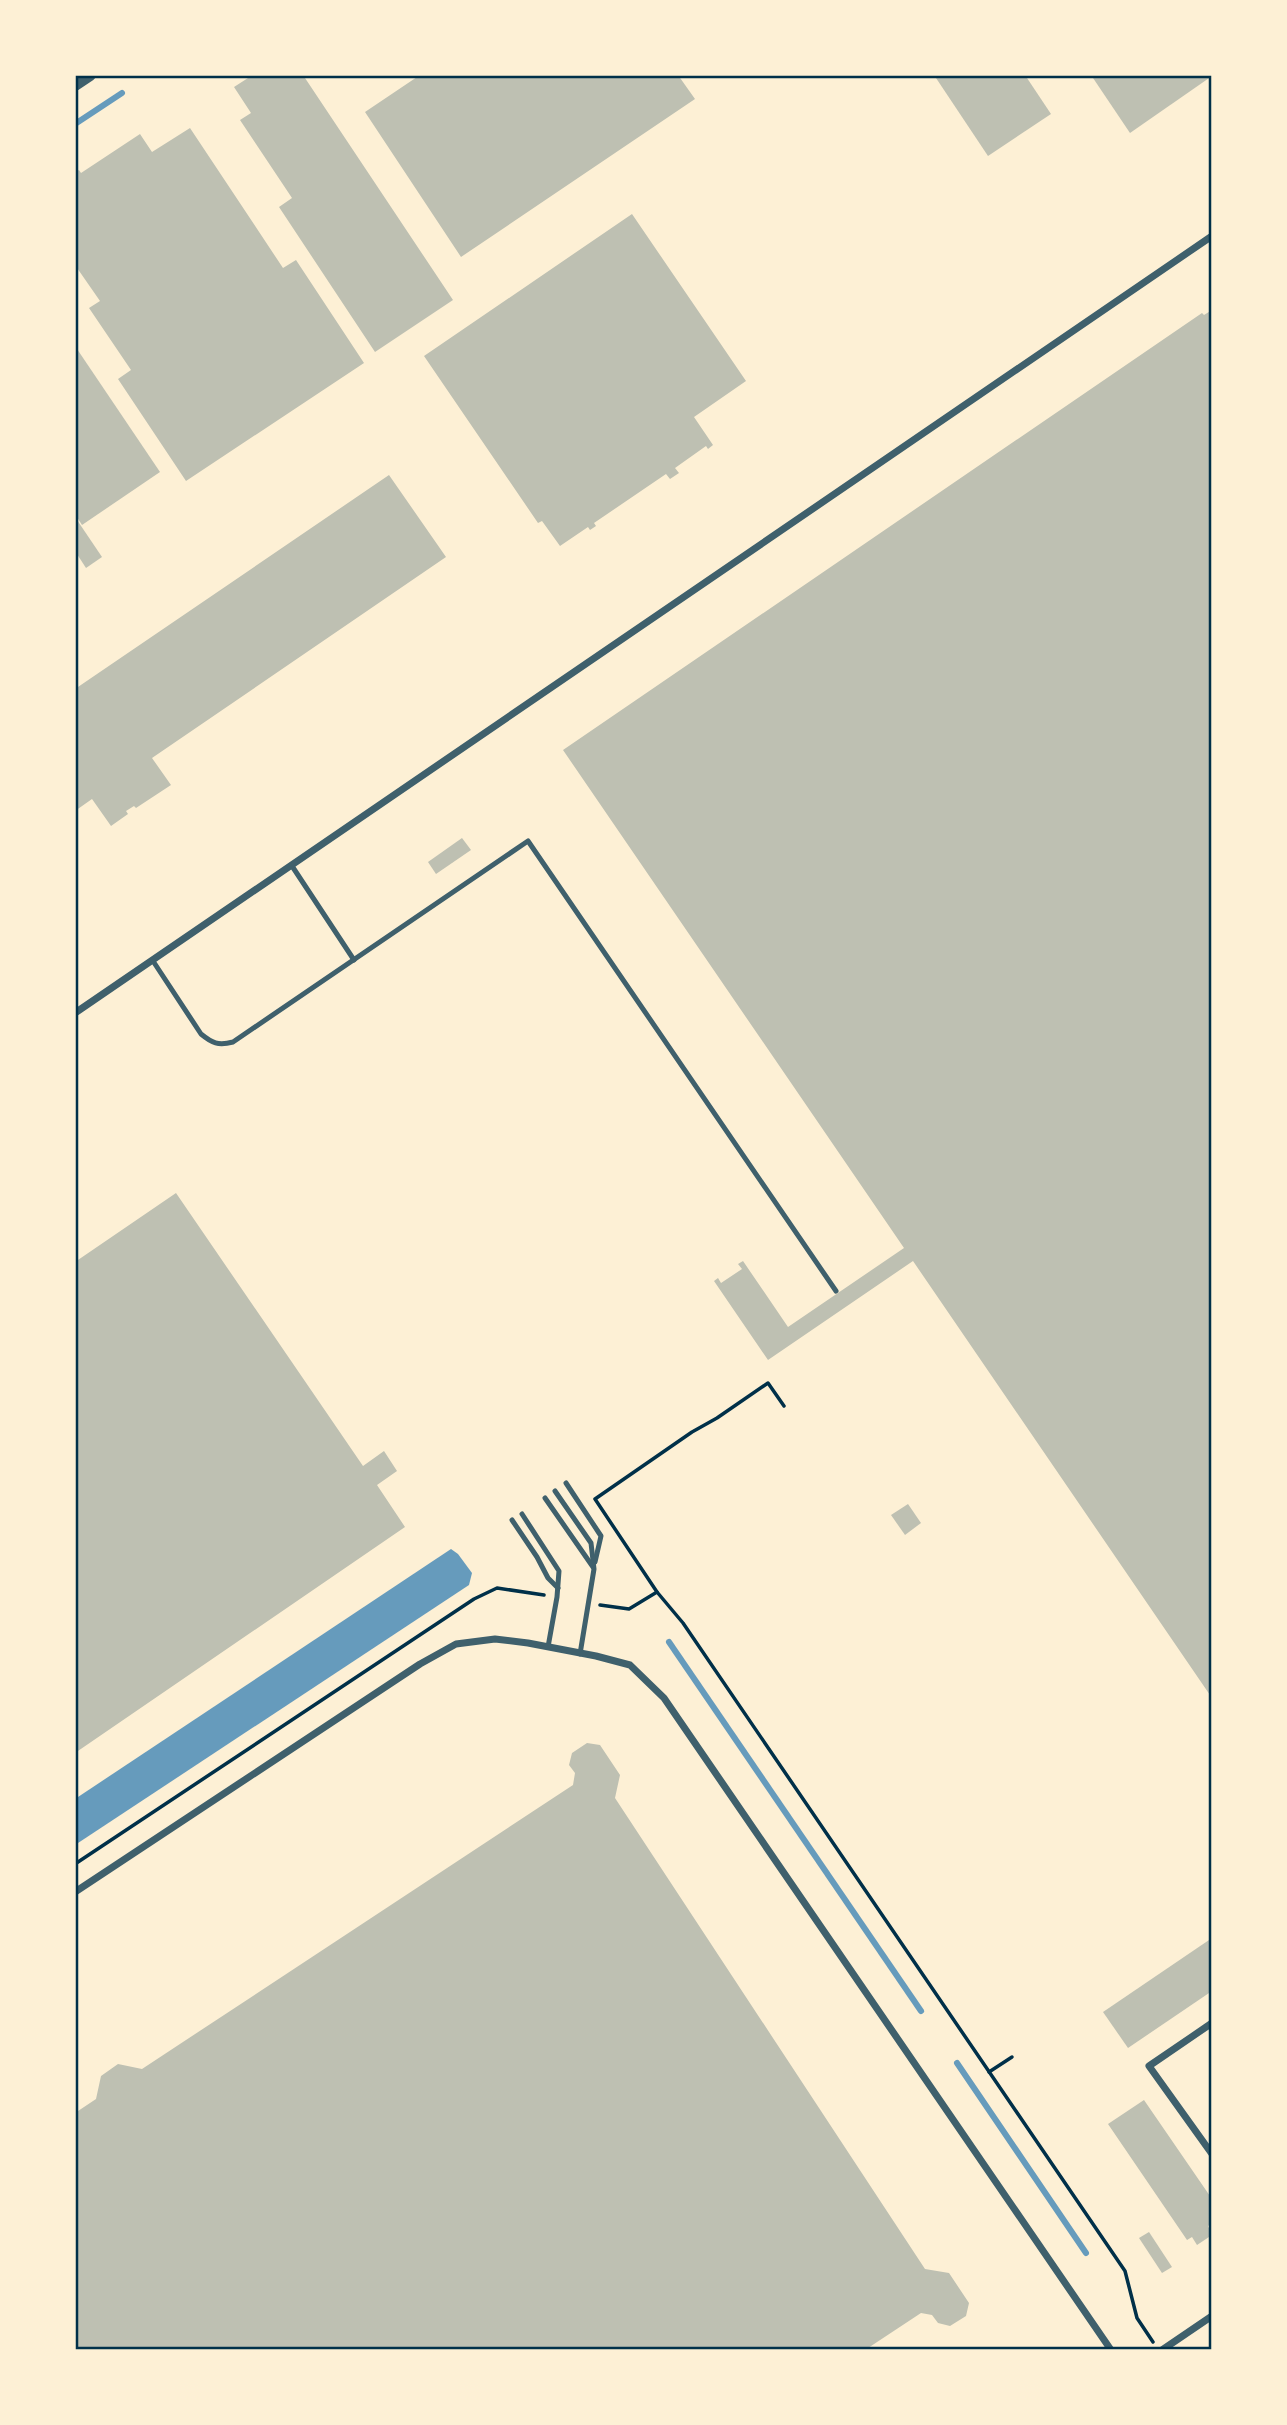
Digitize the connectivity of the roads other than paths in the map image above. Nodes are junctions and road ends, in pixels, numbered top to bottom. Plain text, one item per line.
1 (90, 75) edge
2 (75, 85) edge
3 (1212, 236) edge
4 (292, 866) junction
5 (354, 960) junction
6 (153, 961) junction
7 (75, 1013) edge
8 (836, 1291) dead end
9 (566, 1483) dead end
10 (555, 1491) dead end
11 (545, 1498) dead end
12 (522, 1514) dead end
13 (512, 1520) dead end
14 (594, 1569) junction
15 (558, 1588) junction
16 (548, 1647) junction
17 (580, 1654) junction
18 (75, 1892) edge
19 (1212, 2023) edge
20 (1212, 2154) edge
21 (1212, 2316) edge
22 (1111, 2350) edge
23 (1160, 2350) edge

1 - 2 street
3 - 4 street
4 - 5 lane
4 - 6 street
5 - 6 lane
5 - 8 lane
6 - 7 street
9 - 14 lane
10 - 14 lane
11 - 14 lane
12 - 15 lane
13 - 15 lane
14 - 17 lane
15 - 16 lane
16 - 17 street
16 - 18 street
17 - 22 street
19 - 20 street
21 - 23 street

